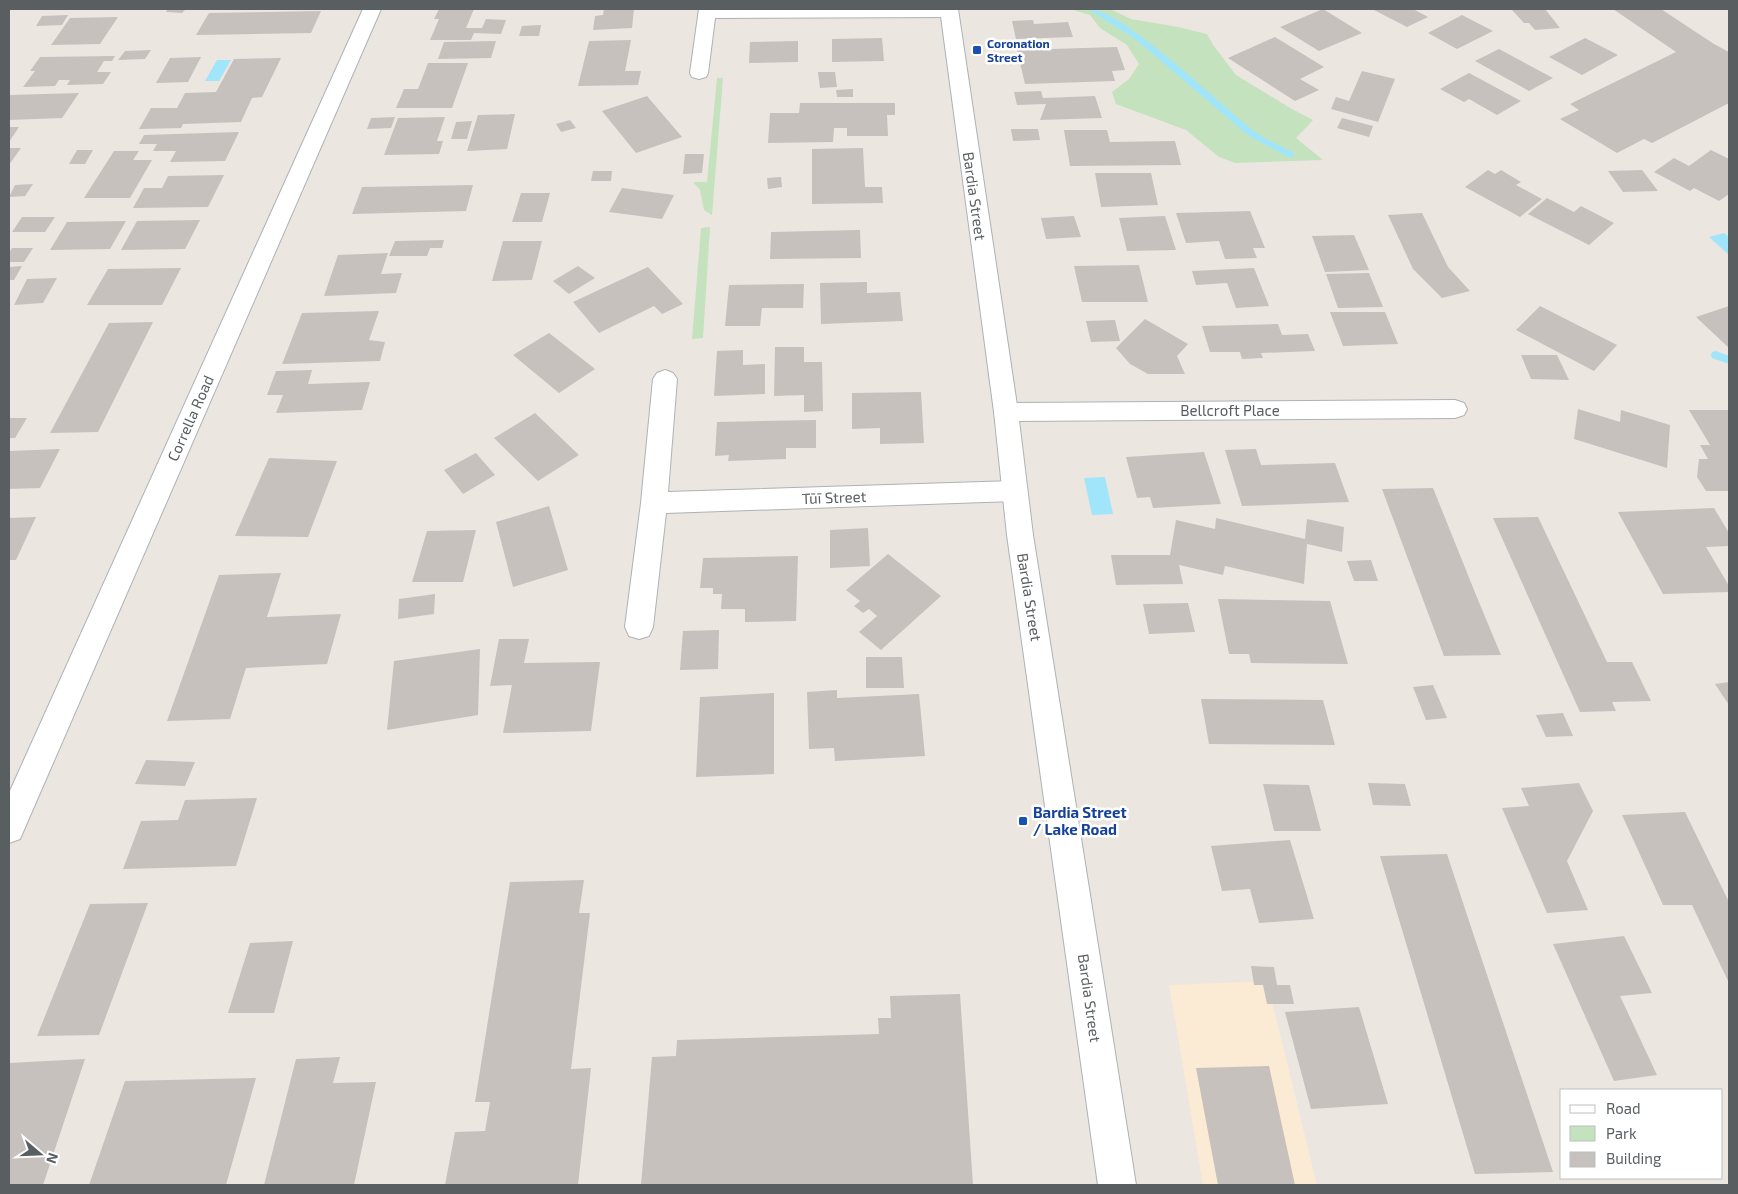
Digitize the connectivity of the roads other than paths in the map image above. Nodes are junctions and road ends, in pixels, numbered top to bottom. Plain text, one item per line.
1 (372, 9) edge
2 (949, 10) edge
3 (708, 11) edge
4 (699, 73) dead end
5 (665, 379) dead end
6 (1455, 409) dead end
7 (1006, 412) junction
8 (1014, 491) junction
9 (654, 502) junction
10 (639, 627) dead end
11 (9, 828) edge
12 (1118, 1185) edge

1 - 11 street, Corrella Road
2 - 3 street
2 - 7 street, Bardia Street
3 - 4 street
5 - 9 street
6 - 7 street, Bellcroft Place
7 - 8 street, Bardia Street
8 - 9 street, Tūī Street
8 - 12 street, Bardia Street
9 - 10 street

